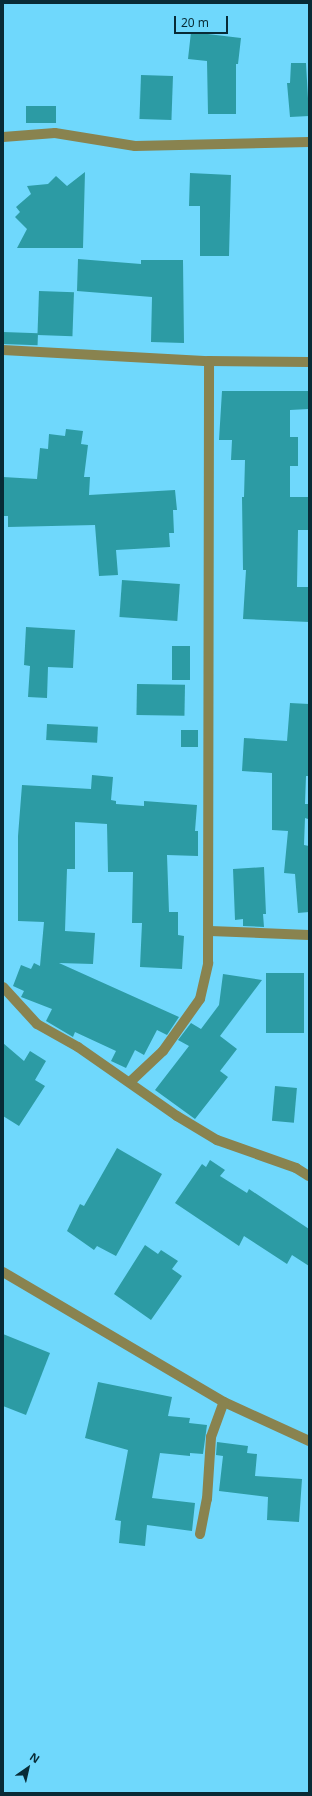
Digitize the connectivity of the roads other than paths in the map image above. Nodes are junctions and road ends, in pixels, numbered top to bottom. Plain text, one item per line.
1 (3, 137) edge
2 (309, 142) edge
3 (3, 350) edge
4 (209, 361) junction
5 (309, 362) edge
6 (210, 931) junction
7 (309, 935) edge
8 (3, 987) edge
9 (130, 1082) junction
10 (309, 1176) edge
11 (3, 1272) edge
12 (224, 1402) junction
13 (309, 1441) edge
14 (200, 1534) dead end

1 - 2 street
3 - 4 street
4 - 5 street
4 - 6 street
6 - 7 street
6 - 9 street
8 - 9 street
9 - 10 street
11 - 12 street
12 - 13 street
12 - 14 street

